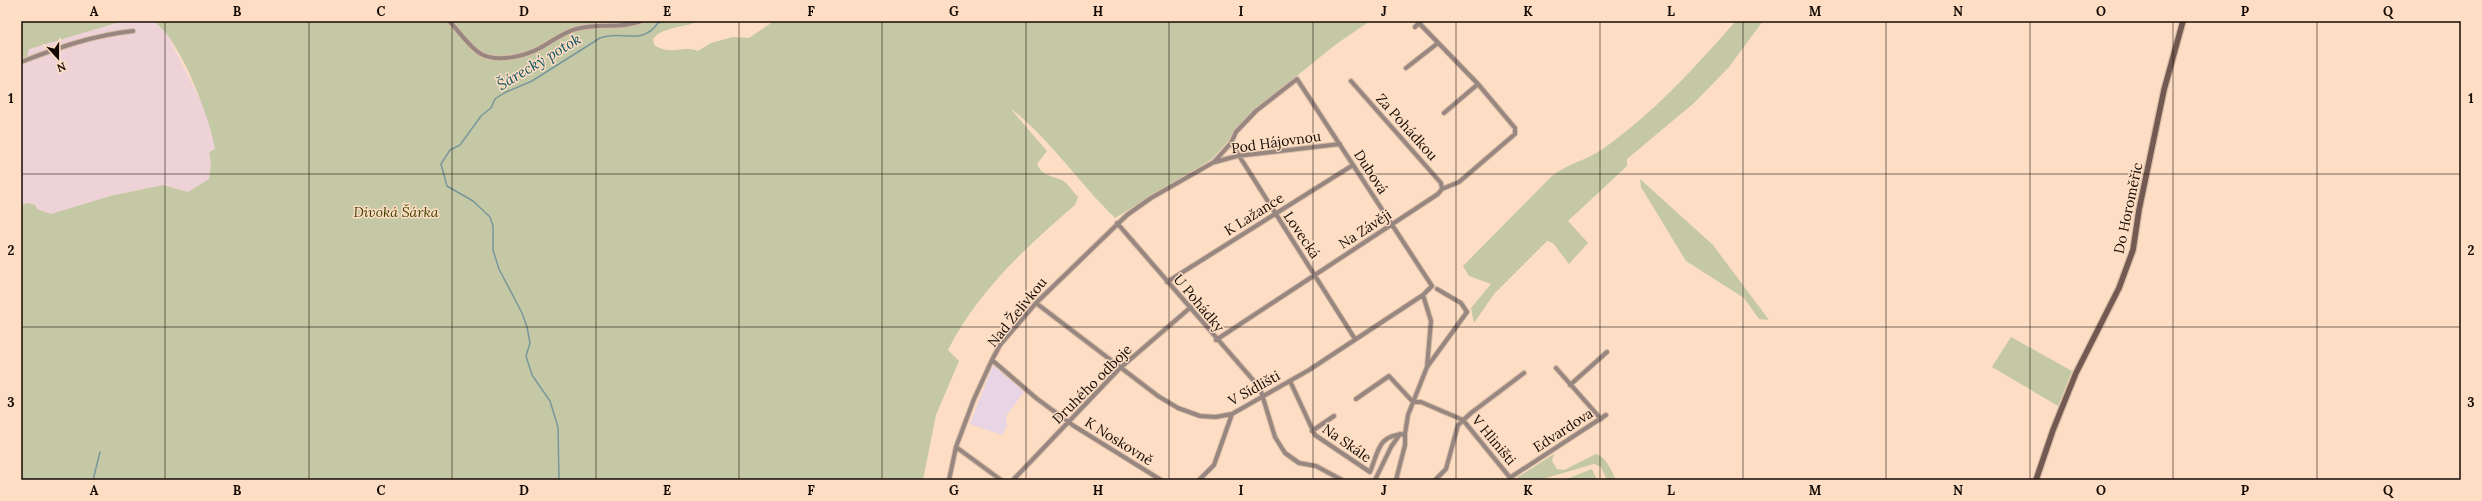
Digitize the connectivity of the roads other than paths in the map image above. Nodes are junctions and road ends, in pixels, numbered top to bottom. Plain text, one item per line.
1 (449, 21) edge
2 (642, 21) edge
3 (2183, 21) edge
4 (1420, 22) edge
5 (1415, 27) dead end
6 (133, 31) dead end
7 (1438, 42) junction
8 (21, 62) edge
9 (1406, 68) dead end
10 (1297, 79) joint
11 (1351, 81) dead end
12 (1478, 84) junction
13 (1444, 113) dead end
14 (1231, 143) junction
15 (1340, 144) junction
16 (1237, 156) junction
17 (1214, 162) junction
18 (1353, 165) junction
19 (1442, 189) junction
20 (1275, 214) junction
21 (1117, 223) junction
22 (1393, 224) junction
23 (1315, 275) junction
24 (1167, 282) junction
25 (1437, 289) dead end
26 (1422, 295) junction
27 (1036, 303) junction
28 (1191, 307) junction
29 (1216, 340) junction
30 (1355, 340) junction
31 (1607, 352) dead end
32 (992, 360) junction
33 (1427, 367) junction
34 (1556, 368) dead end
35 (1119, 369) junction
36 (1524, 373) dead end
37 (1290, 381) junction
38 (1570, 385) junction
39 (1264, 397) junction
40 (1356, 399) dead end
41 (1412, 402) junction
42 (1232, 414) junction
43 (1606, 415) dead end
44 (1334, 416) dead end
45 (1601, 419) junction
46 (1463, 420) junction
47 (1069, 422) junction
48 (1312, 431) junction
49 (1402, 434) junction
50 (956, 447) junction
51 (1511, 478) edge
52 (949, 480) edge
53 (1001, 480) edge
54 (1013, 480) edge
55 (1161, 480) edge
56 (1199, 480) edge
57 (1342, 480) edge
58 (1375, 480) edge
59 (1396, 480) edge
60 (1435, 480) edge
61 (2036, 480) edge

1 - 2 street
3 - 61 street, Do Horoměřic
4 - 5 street
4 - 7 street
6 - 8 street
7 - 9 street
7 - 12 street
10 - 14 street, Pod Hájovnou
10 - 15 street, Dubová
11 - 19 street, Za Pohádkou
12 - 13 street
12 - 19 street, Na Závěji
14 - 16 street, Lovecká
14 - 17 street, Pod Hájovnou
15 - 16 street, Pod Hájovnou
15 - 18 street, Dubová
16 - 17 street, Pod Hájovnou
16 - 20 street, Lovecká
17 - 21 street, Pod Hájovnou
18 - 20 street, K Lažance
18 - 22 street, Dubová
19 - 22 street, Na Závěji
20 - 23 street, Lovecká
20 - 24 street, K Lažance
21 - 24 street, U Pohádky
21 - 27 street, Nad Želivkou
22 - 23 street, Na Závěji
22 - 26 street, Dubová
23 - 29 street, Na Závěji
23 - 30 street, Lovecká
24 - 28 street, U Pohádky
25 - 33 street
26 - 30 street, V Sídlišti
26 - 33 street
27 - 32 street, Nad Želivkou
27 - 35 street, V Sídlišti
28 - 29 street, U Pohádky
28 - 35 street, Druhého odboje
29 - 39 street, U Pohádky
30 - 37 street, V Sídlišti
31 - 38 street
32 - 47 street, K Noskovně
32 - 50 street, Nad Želivkou
33 - 41 street
34 - 38 street
35 - 42 street, V Sídlišti
35 - 47 street, Druhého odboje
36 - 46 street
37 - 39 street, V Sídlišti
37 - 48 street, Na Skále
38 - 45 street
39 - 42 street, V Sídlišti
39 - 57 street, U Pohádky
40 - 41 street
41 - 46 street, V Hliništi
41 - 49 street
42 - 56 street
43 - 45 street, Edvardova
44 - 48 street, Na Skále
45 - 51 street, Edvardova
46 - 51 street, V Hliništi
46 - 60 street
47 - 54 street, Druhého odboje
47 - 55 street, K Noskovně
48 - 49 street, Na Skále
49 - 58 street
49 - 59 street
50 - 52 street, Nad Želivkou
50 - 53 street

